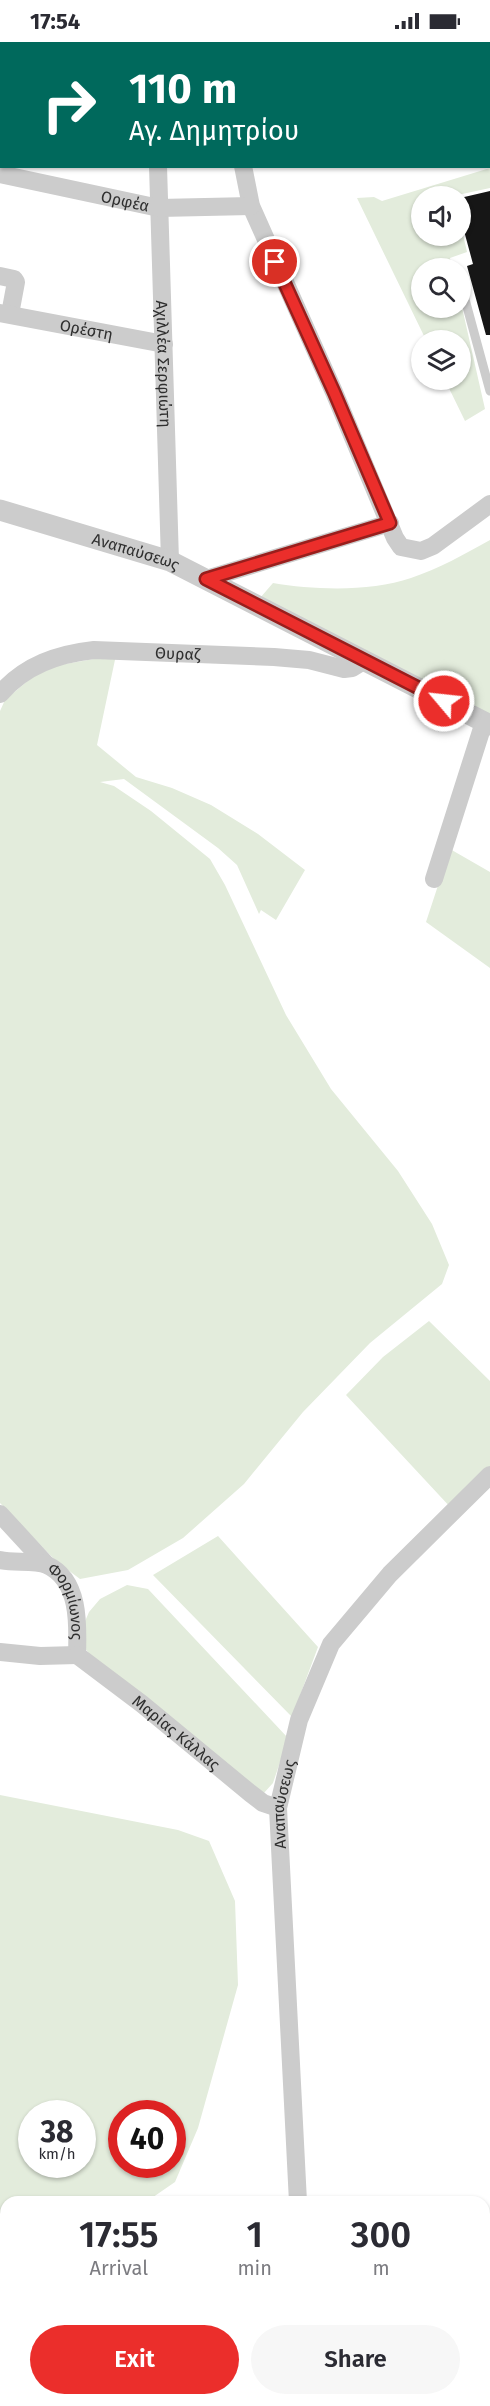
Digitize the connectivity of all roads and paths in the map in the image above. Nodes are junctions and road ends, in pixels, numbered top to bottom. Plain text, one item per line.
1 (158, 168) edge
2 (243, 168) edge
3 (0, 174) edge
4 (251, 206) junction
5 (159, 208) junction
6 (0, 276) edge
7 (5, 313) edge
8 (470, 318) edge
9 (164, 344) junction
10 (490, 391) edge
11 (490, 504) edge
12 (0, 510) edge
13 (390, 523) junction
14 (170, 561) junction
15 (206, 579) junction
16 (365, 660) junction
17 (0, 693) edge
18 (487, 723) edge
19 (434, 879) dead end
20 (490, 1475) edge
21 (0, 1514) edge
22 (0, 1560) edge
23 (47, 1565) junction
24 (78, 1654) junction
25 (2, 1655) edge
26 (278, 1809) junction
27 (298, 2196) edge

1 - 5 street, Αχιλλέα Σερφιώτη
2 - 4 street
3 - 5 street, Ορφέα
4 - 5 street, Ορφέα
4 - 13 street
5 - 9 street, Αχιλλέα Σερφιώτη
6 - 7 street, Ορέστη
7 - 9 street, Ορέστη
8 - 10 lane
9 - 14 street, Αχιλλέα Σερφιώτη
11 - 13 street
12 - 14 street, Αναπαύσεως
13 - 15 street
14 - 15 street, Αναπαύσεως
15 - 16 street, Αναπαύσεως
16 - 17 street, Θυραζ
16 - 18 street, Αναπαύσεως
18 - 19 street
20 - 26 street, Αναπαύσεως
21 - 23 street
22 - 23 street, Φορμίωνος
23 - 24 street, Φορμίωνος
24 - 25 street
24 - 26 street, Μαρίας Κάλλας
26 - 27 street, Αναπαύσεως

